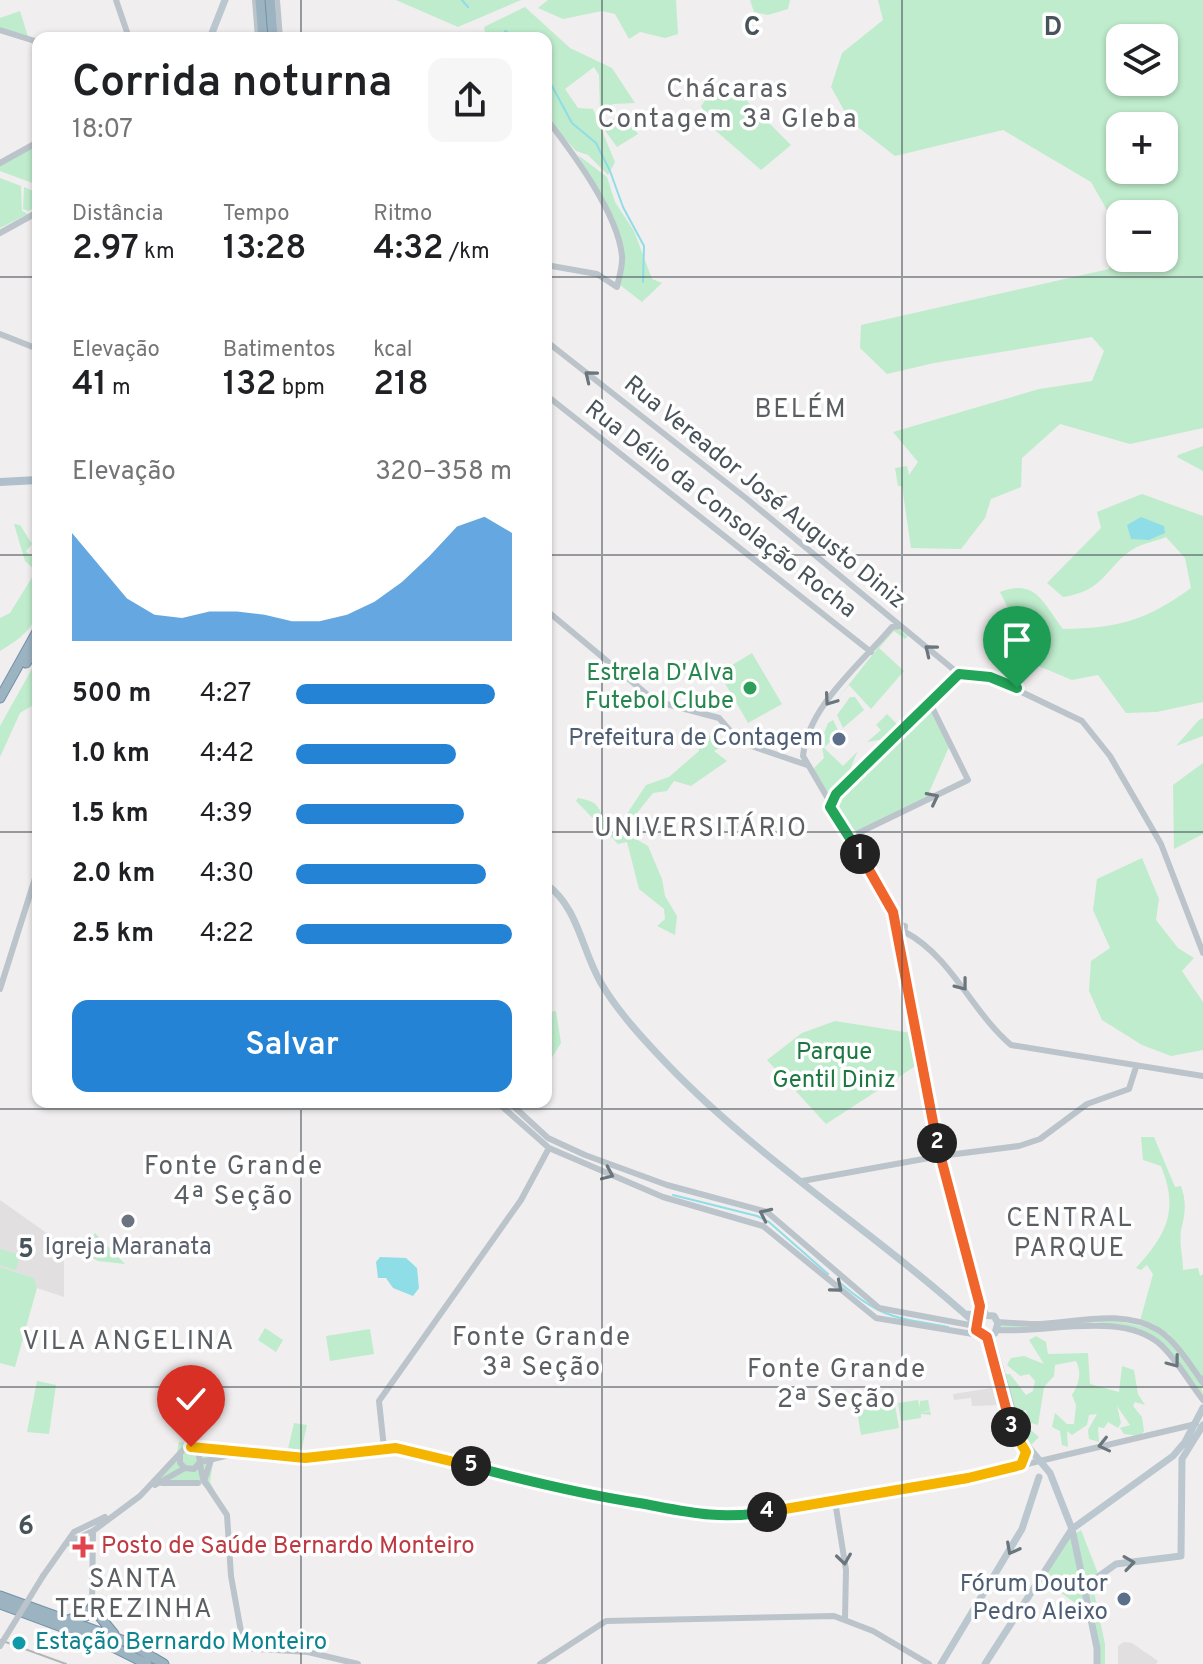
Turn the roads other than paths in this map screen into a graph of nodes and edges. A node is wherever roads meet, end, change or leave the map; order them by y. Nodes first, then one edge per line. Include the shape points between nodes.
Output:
1 (116, 0) edge
2 (225, 0) edge
3 (258, 2) edge
4 (275, 2) edge
5 (0, 30) edge
6 (127, 32) edge
7 (212, 32) edge
8 (260, 32) edge
9 (273, 32) edge
10 (279, 32) edge
11 (32, 40) edge
12 (552, 126) edge
13 (32, 145) edge
14 (0, 163) edge
15 (32, 215) edge
16 (0, 233) edge
17 (552, 266) edge
18 (0, 334) edge
19 (552, 346) edge
20 (32, 347) edge
21 (552, 400) edge
22 (32, 480) edge
23 (0, 482) edge
24 (552, 615) edge
25 (900, 626) junction
26 (32, 641) edge
27 (871, 652) junction
28 (32, 654) edge
29 (959, 674) junction
30 (0, 698) edge
31 (930, 703) junction
32 (0, 707) edge
33 (803, 756) junction
34 (789, 758) junction
35 (807, 765) junction
36 (823, 793) junction
37 (836, 794) junction
38 (830, 807) junction
39 (850, 837) junction
40 (32, 888) edge
41 (552, 889) edge
42 (901, 929) junction
43 (1203, 953) edge
44 (0, 989) edge
45 (1136, 1067) junction
46 (1203, 1076) edge
47 (504, 1108) edge
48 (515, 1108) edge
49 (549, 1148) junction
50 (940, 1156) junction
51 (802, 1181) junction
52 (979, 1317) junction
53 (1126, 1321) junction
54 (1137, 1323) junction
55 (1125, 1330) junction
56 (990, 1332) junction
57 (1135, 1333) junction
58 (1202, 1380) edge
59 (1203, 1400) edge
60 (1203, 1408) edge
61 (1200, 1424) edge
62 (1176, 1429) junction
63 (193, 1448) junction
64 (384, 1448) junction
65 (1183, 1449) junction
66 (245, 1452) junction
67 (1026, 1452) junction
68 (180, 1454) junction
69 (211, 1460) junction
70 (1168, 1460) junction
71 (1034, 1461) junction
72 (200, 1463) junction
73 (1182, 1464) junction
74 (1021, 1465) junction
75 (186, 1469) junction
76 (1050, 1473) junction
77 (1039, 1477) junction
78 (201, 1482) junction
79 (155, 1485) junction
80 (835, 1501) junction
81 (1072, 1529) junction
82 (93, 1531) junction
83 (66, 1544) junction
84 (1081, 1586) junction
85 (1, 1598) edge
86 (92, 1607) junction
87 (63, 1618) junction
88 (845, 1618) junction
89 (96, 1635) junction
90 (127, 1642) junction
91 (0, 1646) edge
92 (917, 1655) junction
93 (544, 1663) edge
94 (147, 1664) edge
95 (164, 1664) edge
96 (358, 1664) edge
97 (929, 1664) edge
98 (941, 1664) edge
99 (985, 1664) edge
100 (1097, 1664) edge

1 - 6 street
2 - 7 main road
3 - 8 highway
4 - 9 highway
4 - 10 street
5 - 11 street
12 - 17 street via 611,221 622,251 617,287 597,274
13 - 14 street
15 - 16 street
18 - 20 street
25 -> 19 street, Rua Vereador José Augusto Diniz
21 - 27 street, Rua Délio da Consolação Rocha
22 - 23 main road
24 - 34 street via 655,701 719,718 740,742
25 - 27 street via 892,627
29 -> 25 street, Rua Vereador José Augusto Diniz
26 - 30 highway
27 -> 33 street via 807,734
28 - 32 highway
29 - 31 street
29 - 43 street via 990,677 1082,721 1110,756 1161,844
31 - 37 street
39 -> 31 street via 968,780
33 - 34 street
33 - 35 street
34 - 35 street
35 - 36 street
36 - 37 street
36 - 38 street
37 - 38 street
38 - 39 street
39 - 42 street
40 - 44 street
41 - 51 main road via 565,899 602,985 633,1024 714,1110
42 -> 45 street via 954,975 1004,1039 1021,1049
42 - 50 main road
45 - 46 street
45 - 50 street via 1129,1089 1087,1104 1040,1139
47 - 49 street
52 -> 48 street via 879,1308 767,1212 667,1185 585,1155 541,1134
49 -> 56 street via 641,1189 763,1226 876,1318
49 - 64 street via 521,1200 379,1401
50 - 51 street
50 - 52 main road
51 - 52 main road via 965,1314
52 - 56 main road
52 - 56 main road
53 - 54 street
53 - 55 street
53 - 56 street via 1093,1317
54 - 57 street
54 - 58 street via 1169,1340
55 - 56 street via 1094,1324
55 - 57 street
56 - 67 main road via 1010,1423
56 - 71 main road via 1017,1427
57 -> 59 street via 1162,1346
60 - 61 main road
61 - 62 street
61 - 65 main road
62 - 65 street
62 -> 71 street
63 - 66 street
63 - 68 street
63 - 72 street via 200,1453
64 - 66 street via 320,1458
64 - 80 street via 421,1452 576,1493 720,1518
65 - 70 main road
65 - 73 main road
66 - 69 street
67 - 71 main road
67 - 74 main road
68 - 75 street
68 - 79 street
69 - 72 street
69 - 78 street
70 - 73 main road
70 - 81 main road
71 - 74 street
71 - 76 main road
71 - 77 main road
72 - 75 street
72 - 78 street
84 -> 73 main road via 1116,1564 1181,1556
74 - 80 street
75 - 78 street
75 - 79 street
76 - 77 main road
76 - 81 main road
77 -> 98 main road via 1022,1529
78 - 79 street
78 - 96 street via 227,1515 244,1648 308,1652
79 - 82 street
79 - 83 street via 74,1532
80 -> 88 street via 846,1570
81 - 84 main road
81 - 99 main road
82 - 83 street
82 - 86 street
83 - 91 street, bridge
84 - 100 main road
85 - 87 highway
85 - 89 highway
86 - 87 highway via 86,1616
86 - 90 highway via 105,1627
87 - 89 highway
88 - 92 street
88 - 93 street via 606,1621
89 - 90 highway
89 - 94 highway
90 - 95 highway
92 - 97 street
92 - 98 street

